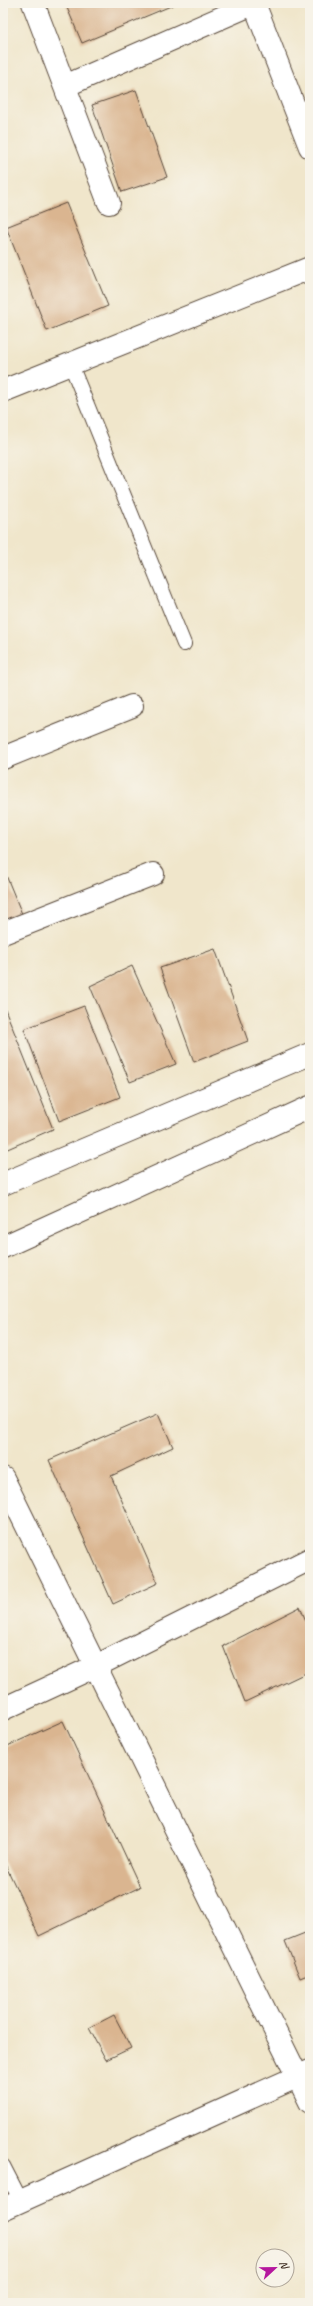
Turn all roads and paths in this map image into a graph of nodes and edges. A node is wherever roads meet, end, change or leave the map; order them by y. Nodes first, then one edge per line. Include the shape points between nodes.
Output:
1 (33, 3) edge
2 (254, 3) edge
3 (65, 86) junction
4 (310, 147) edge
5 (109, 204) dead end
6 (310, 268) edge
7 (71, 365) junction
8 (3, 391) edge
9 (184, 644) dead end
10 (132, 706) dead end
11 (3, 758) edge
12 (153, 874) dead end
13 (3, 933) edge
14 (310, 1054) edge
15 (310, 1108) edge
16 (3, 1184) edge
17 (3, 1247) edge
18 (3, 1478) edge
19 (310, 1559) edge
20 (96, 1666) junction
21 (3, 1709) edge
22 (304, 2074) edge
23 (310, 2102) edge
24 (3, 2166) edge
25 (12, 2205) edge

1 - 3 street
2 - 3 street
2 - 4 street
3 - 5 street
6 - 7 street
7 - 8 street
7 - 9 lane
10 - 11 street
12 - 13 street
14 - 16 street
15 - 17 street
18 - 20 street
19 - 20 street
20 - 21 street
20 - 22 street
22 - 23 street
22 - 25 street
24 - 25 lane

